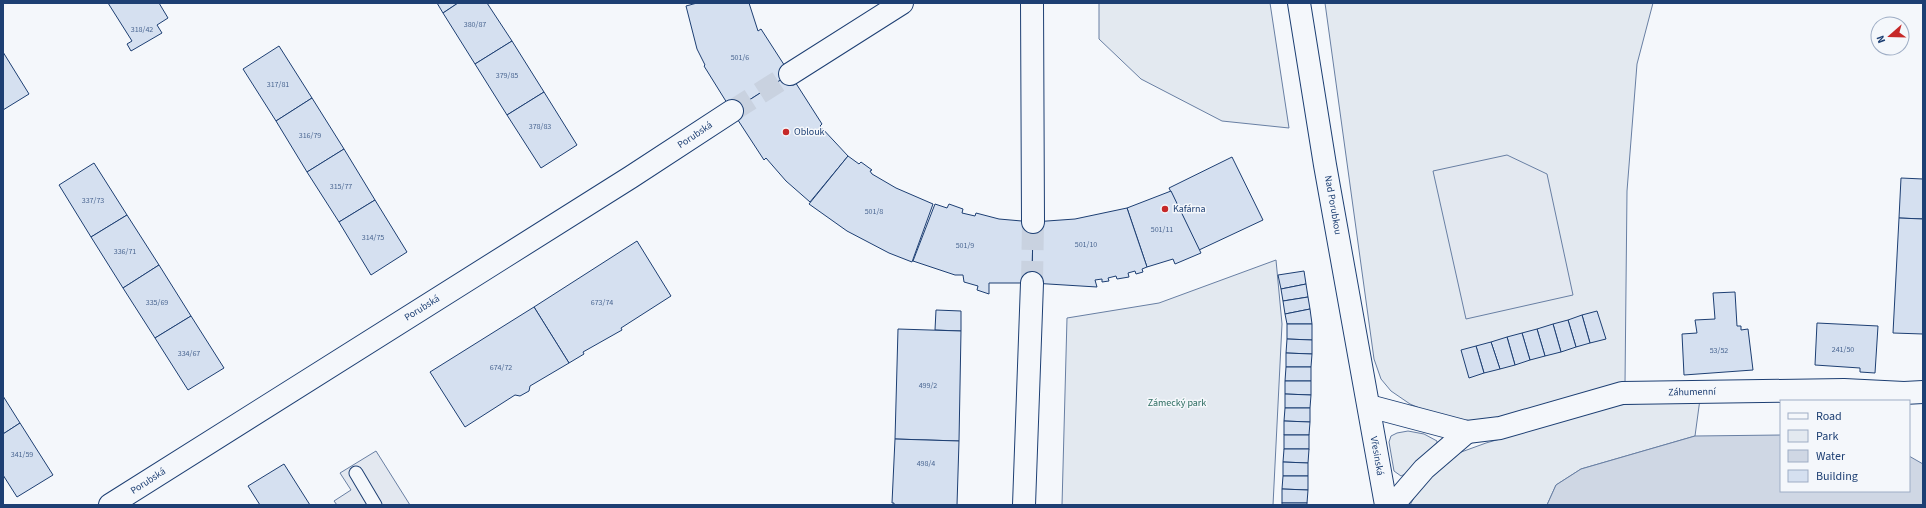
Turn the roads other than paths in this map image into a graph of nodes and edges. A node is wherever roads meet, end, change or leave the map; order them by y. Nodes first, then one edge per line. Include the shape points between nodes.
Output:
1 (902, 3) edge
2 (1032, 3) edge
3 (1299, 3) edge
4 (790, 74) tunnel mouth
5 (732, 110) tunnel mouth
6 (1033, 222) tunnel mouth
7 (1032, 283) tunnel mouth
8 (1923, 392) edge
9 (1369, 406) junction
10 (1467, 432) junction
11 (356, 474) dead end
12 (110, 505) edge
13 (375, 505) edge
14 (1024, 505) edge
15 (1386, 505) edge
16 (1393, 505) edge

1 - 4 street
2 - 6 street
3 - 9 street, Nad Porubkou
5 - 12 street, Porubská via 631,177
7 - 14 street
8 - 10 street, Záhumenní via 1844,390 1622,393 1500,428
9 - 10 street, Záhumenní
9 - 15 street, Vřesinská
10 - 16 street via 1424,469
11 - 13 lane

